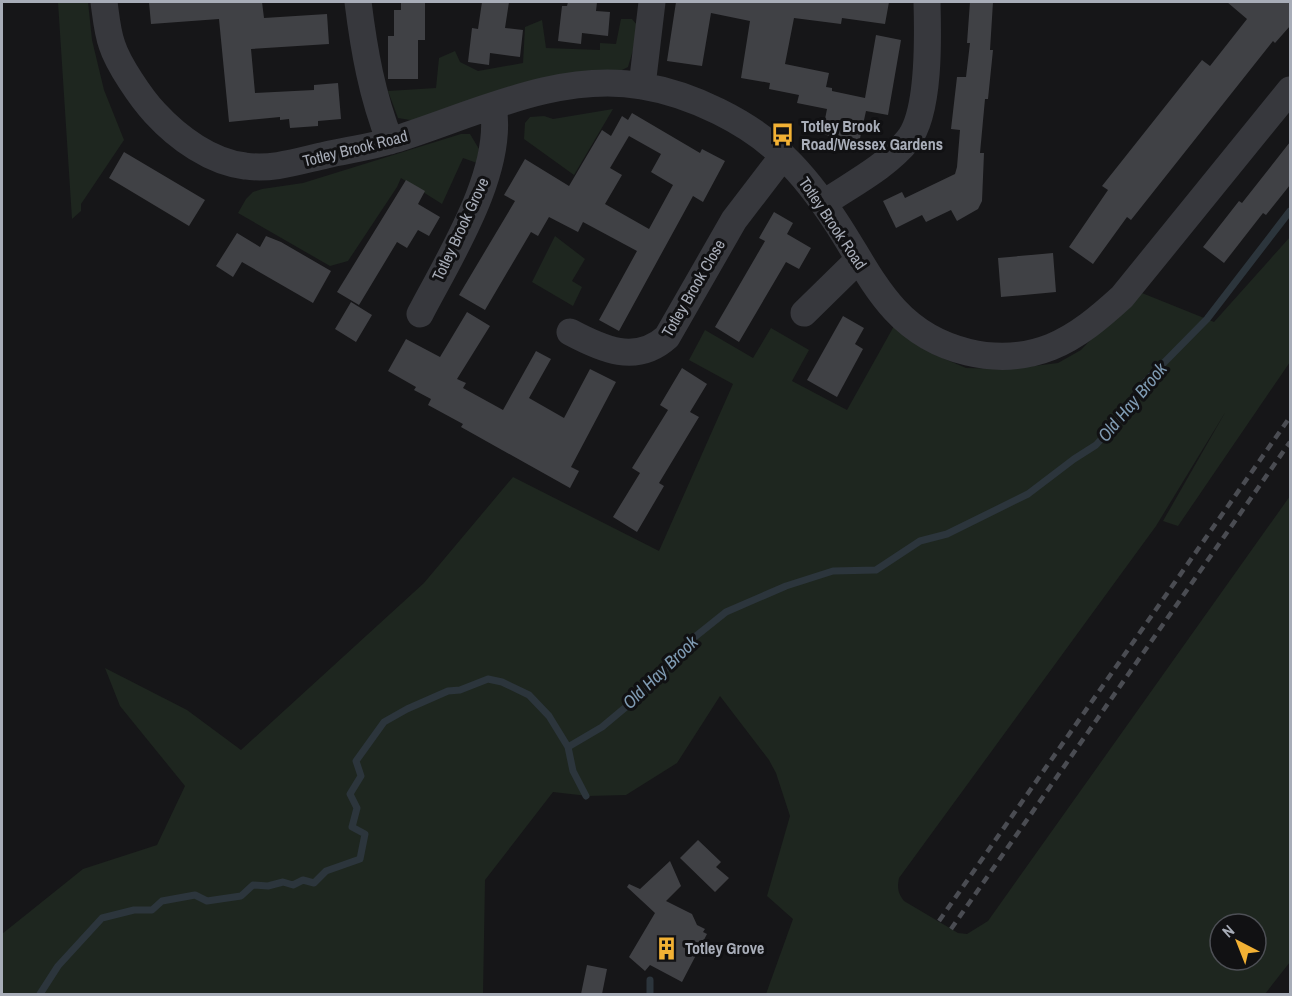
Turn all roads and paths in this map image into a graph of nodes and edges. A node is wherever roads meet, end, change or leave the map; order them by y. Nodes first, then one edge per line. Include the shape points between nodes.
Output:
1 (104, 2) edge
2 (358, 2) edge
3 (652, 2) edge
4 (927, 2) edge
5 (642, 86) junction
6 (1290, 90) edge
7 (493, 106) junction
8 (390, 141) junction
9 (783, 156) junction
10 (824, 203) junction
11 (858, 260) junction
12 (420, 314) dead end
13 (804, 314) dead end
14 (570, 332) dead end

1 - 8 street, Totley Brook Road via 112,47 147,104 169,128 216,158 244,166 274,167
2 - 8 street via 373,88
3 - 5 street
4 - 10 street via 929,40 916,127 895,153
5 - 7 street, Totley Brook Road via 584,84
5 - 9 street, Totley Brook Road via 708,106
6 - 11 street, Totley Brook Road via 1122,297 1092,325 1051,347 999,358 969,354 946,345 896,312
7 - 8 street, Totley Brook Road
7 - 12 street, Totley Brook Grove via 494,141 485,180
9 - 10 street, Totley Brook Road
9 - 14 street, Totley Brook Close via 734,220 673,328 657,346 646,351 610,351
10 - 11 street, Totley Brook Road
11 - 13 street

